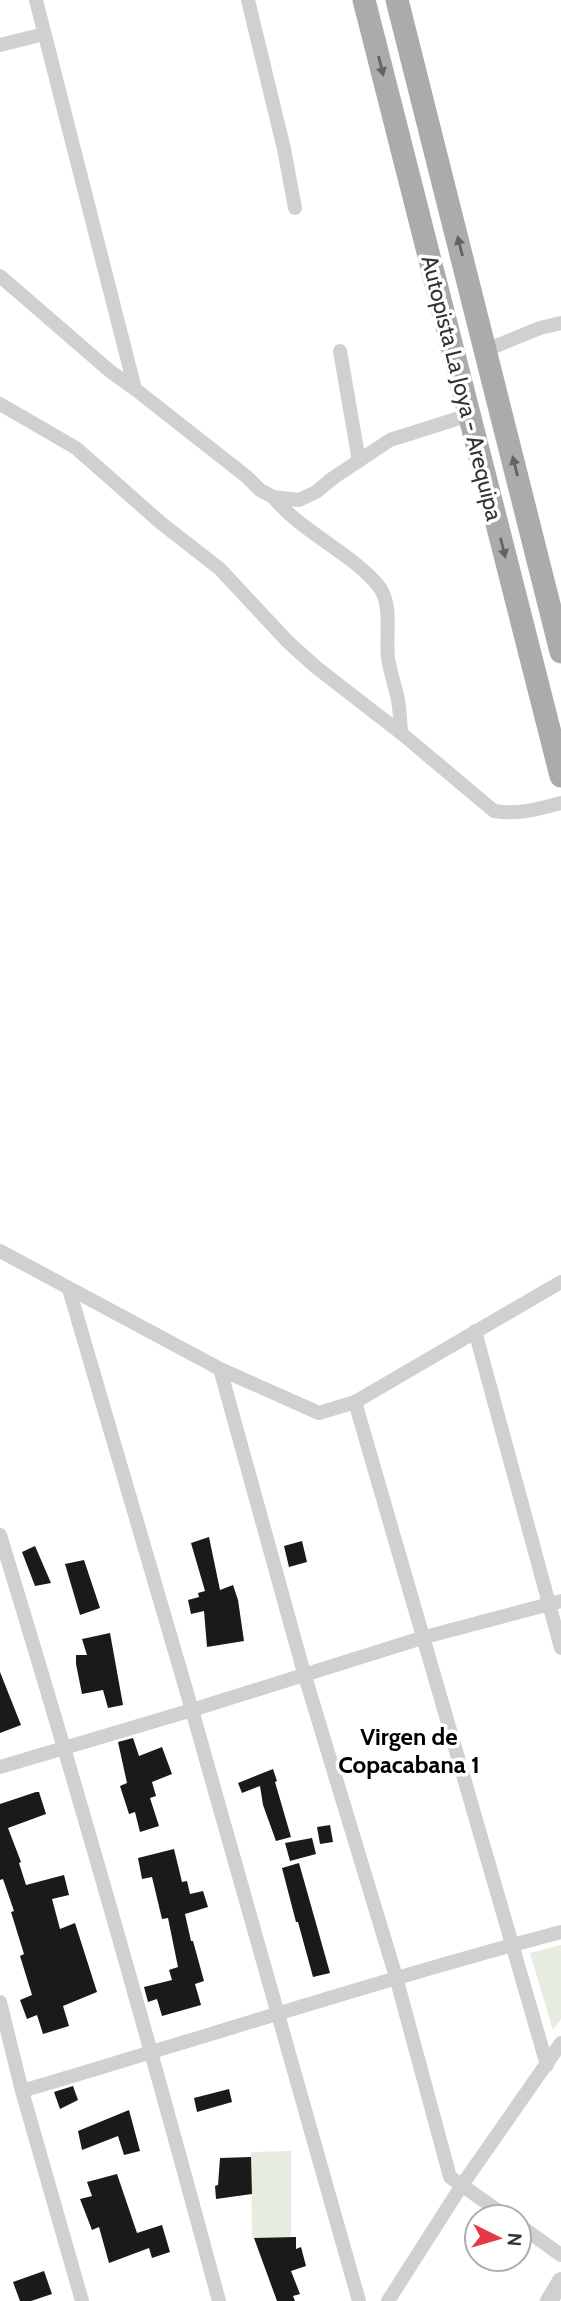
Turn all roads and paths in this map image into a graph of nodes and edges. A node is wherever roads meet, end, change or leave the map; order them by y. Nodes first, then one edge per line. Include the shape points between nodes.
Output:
1 (36, 0) edge
2 (248, 0) edge
3 (364, 0) edge
4 (397, 0) edge
5 (44, 34) junction
6 (0, 45) edge
7 (295, 208) dead end
8 (0, 276) edge
9 (561, 323) edge
10 (486, 350) junction
11 (340, 351) dead end
12 (135, 389) junction
13 (0, 404) edge
14 (469, 415) junction
15 (359, 461) junction
16 (273, 498) junction
17 (561, 652) edge
18 (401, 733) junction
19 (561, 776) edge
20 (561, 803) edge
21 (0, 1251) edge
22 (561, 1282) edge
23 (69, 1289) junction
24 (475, 1331) junction
25 (219, 1369) junction
26 (355, 1402) junction
27 (0, 1535) edge
28 (555, 1602) edge
29 (425, 1637) junction
30 (561, 1647) edge
31 (304, 1673) junction
32 (192, 1710) junction
33 (65, 1748) junction
34 (0, 1767) edge
35 (561, 1932) edge
36 (511, 1945) junction
37 (396, 1977) junction
38 (0, 2002) edge
39 (277, 2013) junction
40 (561, 2043) edge
41 (152, 2053) junction
42 (547, 2065) junction
43 (22, 2091) junction
44 (462, 2185) junction
45 (487, 2203) edge
46 (533, 2235) edge
47 (561, 2255) edge
48 (561, 2281) edge
49 (82, 2301) edge
50 (219, 2301) edge
51 (359, 2301) edge
52 (388, 2301) edge
53 (549, 2301) edge

1 - 5 street
2 - 7 street
3 -> 14 main road, Autopista La Joya - Arequipa
10 -> 4 main road, Autopista La Joya - Arequipa
5 - 6 street
5 - 12 street
8 - 12 street
9 - 10 street
17 -> 10 main road, Autopista La Joya - Arequipa
11 - 15 street
12 - 16 street
13 - 18 street via 76,448 220,569 317,668
14 - 15 street via 390,440
14 -> 19 main road, Autopista La Joya - Arequipa
15 - 16 street via 307,497
16 - 18 street via 379,586 388,616 388,657
18 - 20 street via 494,811 531,812
21 - 23 street
22 - 24 street
23 - 25 street
23 - 32 street
24 - 26 street
24 - 28 street
25 - 26 street via 319,1413
25 - 31 street
26 - 29 street
27 - 33 street
28 - 29 street
28 - 30 street
29 - 31 street
29 - 36 street
31 - 32 street
31 - 37 street
32 - 33 street
32 - 39 street
33 - 34 street
33 - 41 street
35 - 36 street
36 - 37 street
36 - 42 street
37 - 39 street
37 - 44 street via 450,2178
38 - 43 street
39 - 41 street
39 - 51 street
40 - 42 street
41 - 43 street
41 - 50 street
42 - 44 street
43 - 49 street
44 - 45 street
44 - 52 street
46 - 47 street
48 - 53 street

